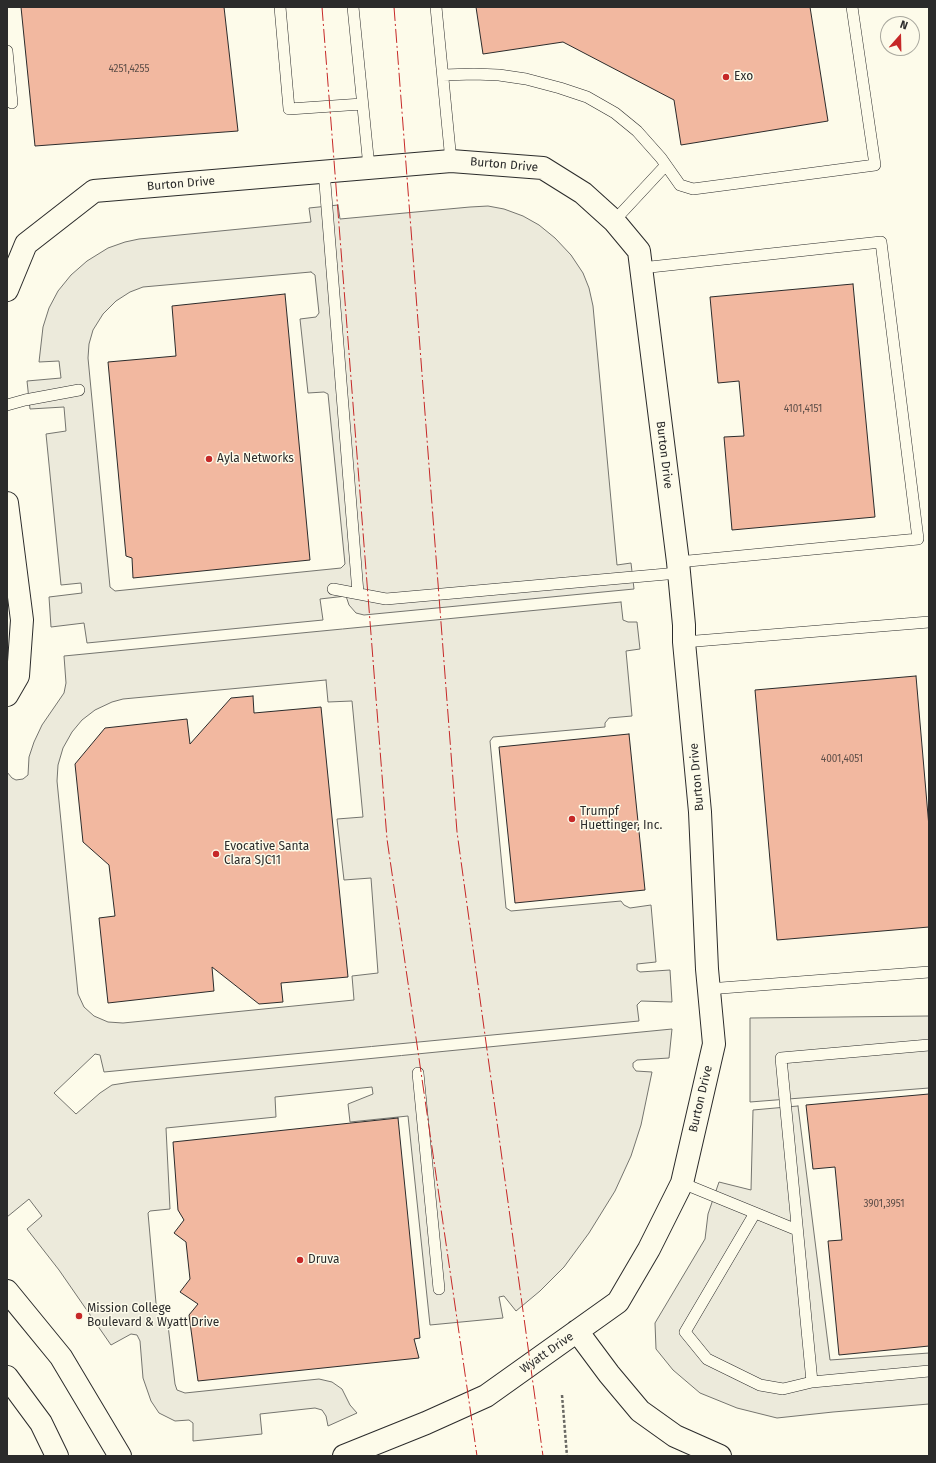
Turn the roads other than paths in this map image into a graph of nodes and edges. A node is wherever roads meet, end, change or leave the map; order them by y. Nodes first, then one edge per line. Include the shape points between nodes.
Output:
1 (280, 7) edge
2 (353, 7) edge
3 (436, 7) edge
4 (852, 7) edge
5 (7, 51) edge
6 (443, 75) junction
7 (12, 103) dead end
8 (362, 104) junction
9 (451, 161) junction
10 (666, 165) junction
11 (369, 167) junction
12 (324, 171) junction
13 (614, 221) junction
14 (641, 268) junction
15 (7, 290) edge
16 (79, 390) dead end
17 (7, 404) edge
18 (7, 503) edge
19 (678, 568) junction
20 (333, 589) dead end
21 (358, 593) junction
22 (929, 622) edge
23 (684, 642) junction
24 (7, 696) edge
25 (929, 972) edge
26 (708, 989) junction
27 (929, 1045) edge
28 (418, 1073) dead end
29 (682, 1183) junction
30 (755, 1213) junction
31 (797, 1230) junction
32 (440, 1289) dead end
33 (7, 1291) edge
34 (577, 1331) junction
35 (929, 1371) edge
36 (7, 1377) edge
37 (812, 1382) junction
38 (356, 1454) edge
39 (57, 1456) edge
40 (120, 1456) edge
41 (720, 1456) edge

1 - 8 lane via 289,109
2 - 8 lane
3 - 6 lane
4 - 10 lane via 875,165 693,189 680,185
5 - 7 lane
6 - 9 lane
6 - 10 lane via 512,77 587,97 615,113 637,131
8 - 11 lane
9 - 11 street, Burton Drive
9 - 13 street, Burton Drive via 542,168 583,193
10 - 13 lane
11 - 12 street, Burton Drive
12 - 15 street, Burton Drive via 94,192 26,244
12 - 21 lane
13 - 14 street, Burton Drive via 639,251
14 - 19 street, Burton Drive
14 - 19 lane via 881,242 918,540
16 - 17 lane
18 - 24 street via 22,620 18,676
19 - 21 lane via 386,599
19 - 23 street, Burton Drive
20 - 21 lane
22 - 23 lane
23 - 26 street, Burton Drive via 700,812
25 - 26 lane
26 - 29 street, Burton Drive via 714,1044
27 - 31 lane via 781,1058
28 - 32 lane
29 - 30 lane
29 - 34 street, Burton Drive via 649,1249 618,1302
30 - 31 lane
30 - 37 lane via 685,1332 707,1359 760,1385 783,1389
31 - 37 lane
33 - 40 street via 61,1357
34 - 38 street, Wyatt Drive via 486,1396
34 - 41 street, Wyatt Drive via 640,1411 675,1436
35 - 37 lane
36 - 39 street via 41,1423

